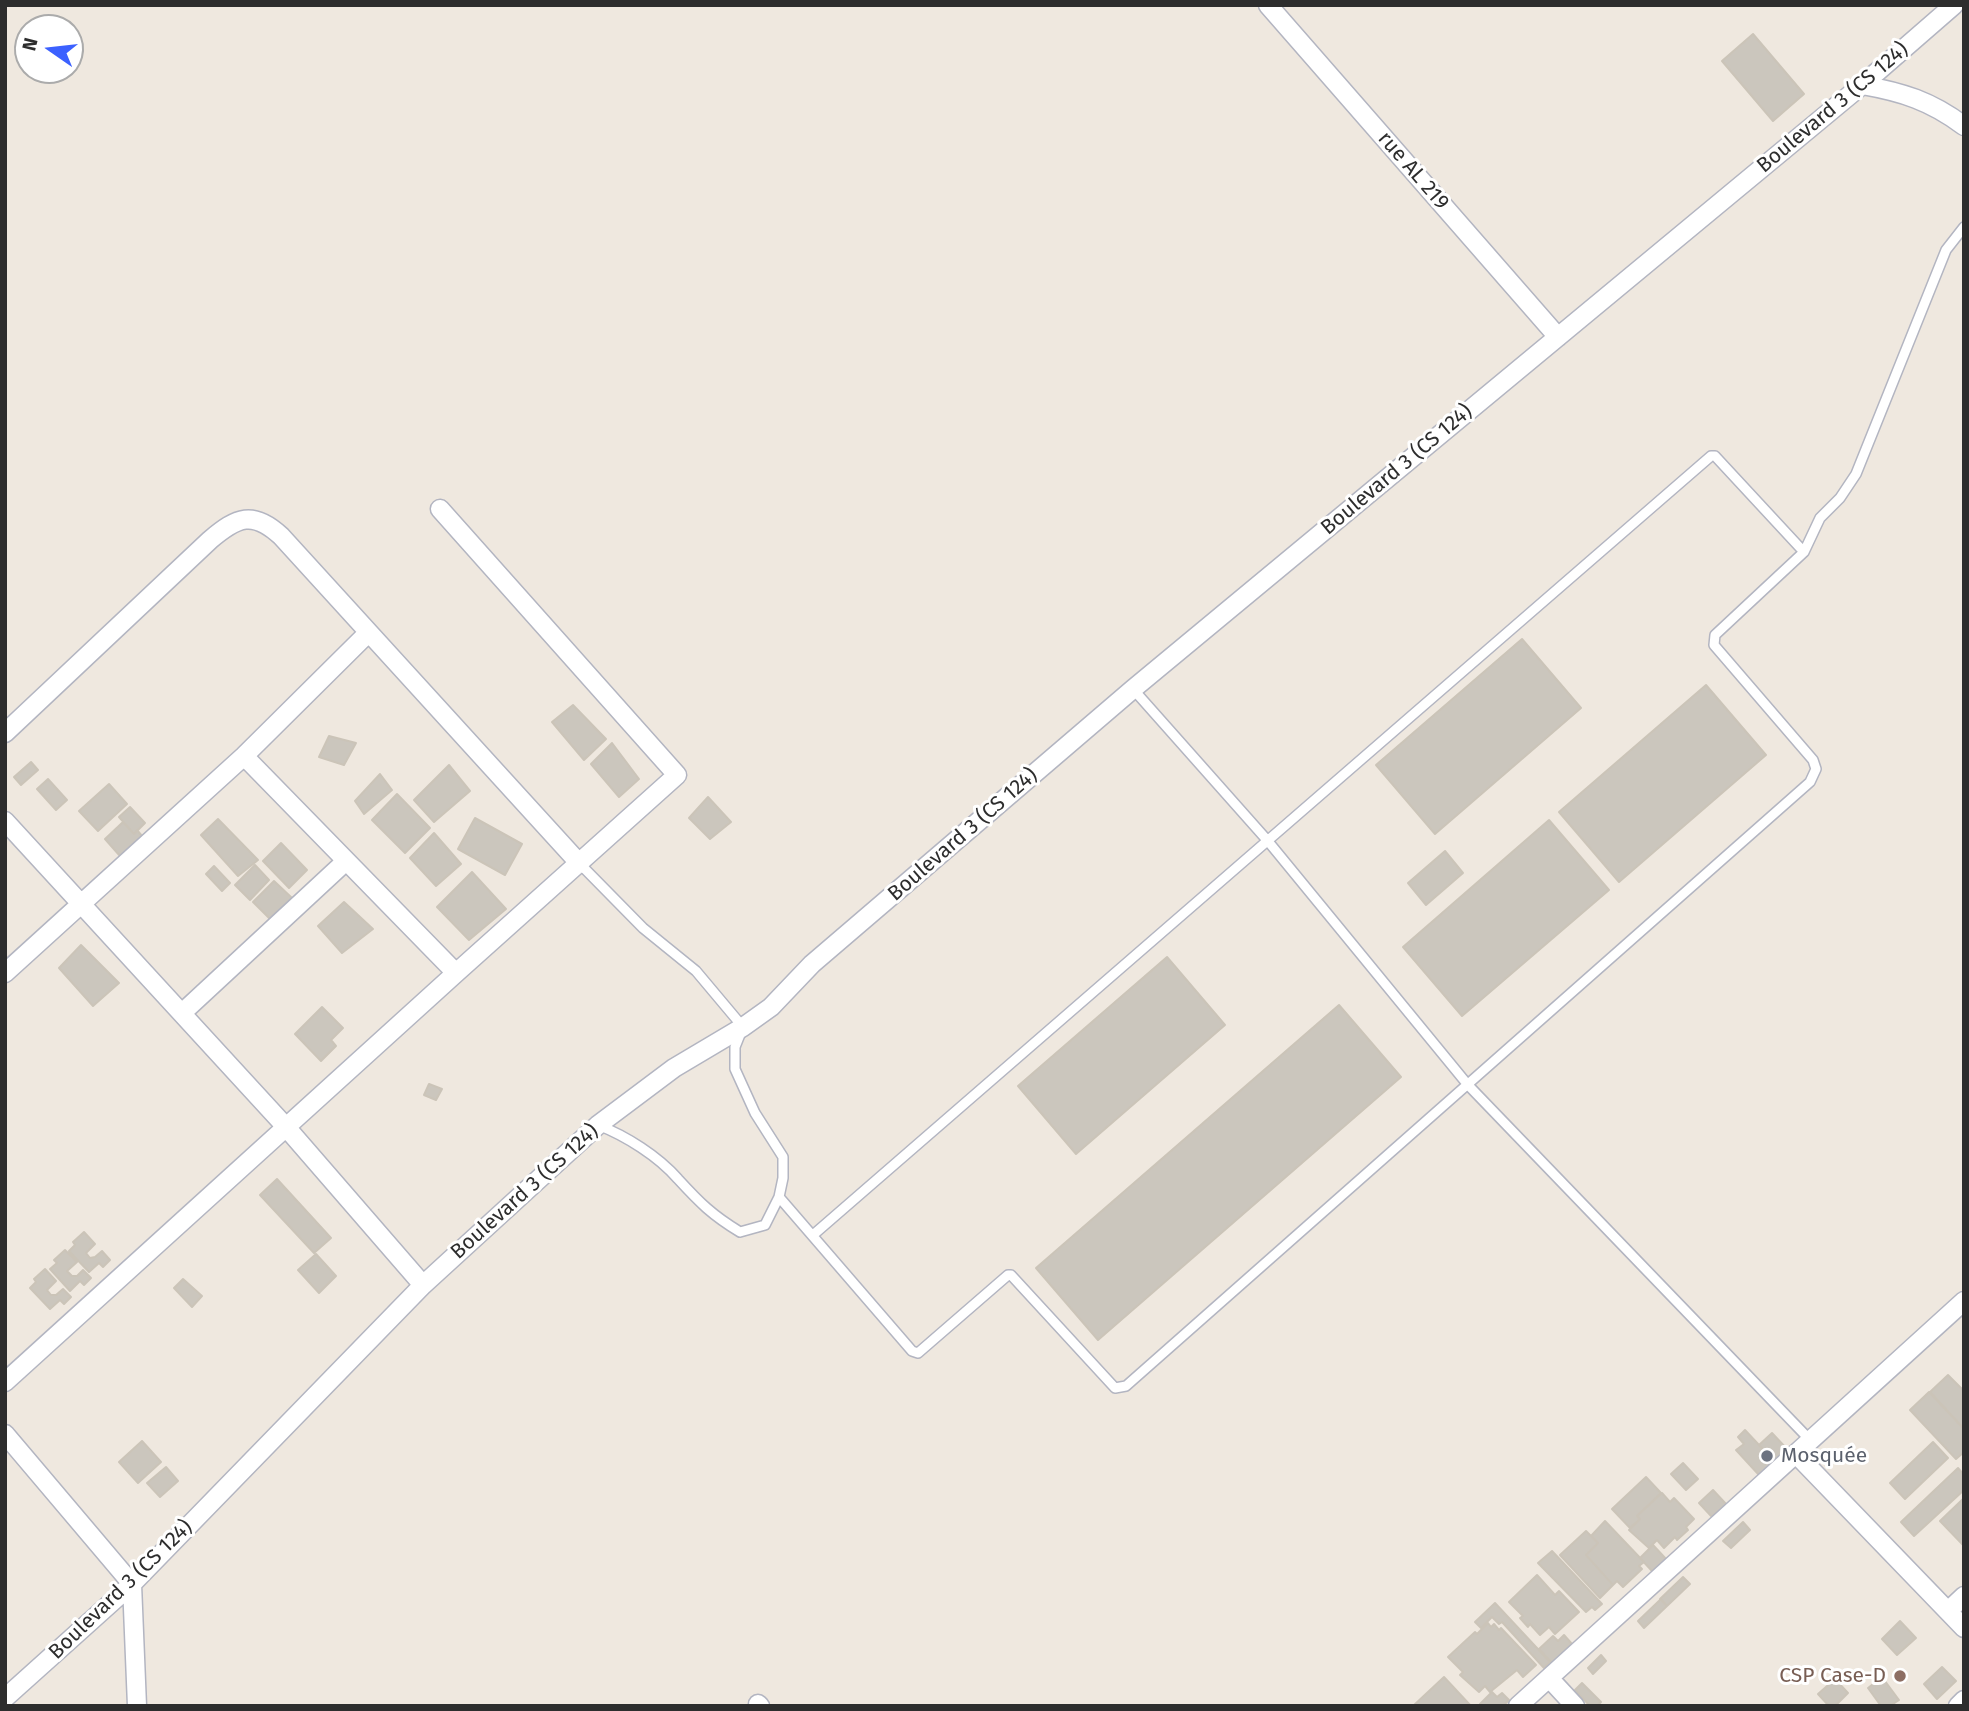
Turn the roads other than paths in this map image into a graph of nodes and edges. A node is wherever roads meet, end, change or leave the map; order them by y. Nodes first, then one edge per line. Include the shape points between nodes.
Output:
1 (1268, 5) edge
2 (1954, 5) edge
3 (1964, 12) edge
4 (1888, 63) junction
5 (1862, 85) junction
6 (1964, 127) edge
7 (1964, 227) edge
8 (1558, 337) junction
9 (440, 509) dead end
10 (1804, 552) junction
11 (368, 633) junction
12 (1133, 689) junction
13 (5, 733) edge
14 (244, 756) junction
15 (5, 821) edge
16 (1266, 840) junction
17 (346, 861) junction
18 (580, 864) junction
19 (83, 904) junction
20 (5, 973) edge
21 (456, 973) junction
22 (182, 1013) junction
23 (743, 1027) junction
24 (1468, 1085) junction
25 (598, 1125) junction
26 (286, 1127) junction
27 (779, 1197) junction
28 (813, 1235) junction
29 (423, 1285) junction
30 (1964, 1301) edge
31 (5, 1382) edge
32 (5, 1434) edge
33 (1811, 1441) junction
34 (1797, 1455) junction
35 (132, 1584) junction
36 (1964, 1596) edge
37 (1948, 1611) junction
38 (1964, 1628) edge
39 (1549, 1678) junction
40 (5, 1698) edge
41 (1964, 1700) edge
42 (136, 1706) edge
43 (1518, 1706) edge
44 (1575, 1706) edge
45 (1958, 1706) edge

1 - 8 street, rue AL 219
2 - 4 street, Boulevard 3 (CS 124)
3 - 4 street
4 - 5 street, Boulevard 3 (CS 124)
5 - 6 street via 1898,91 1932,104
5 - 8 street, Boulevard 3 (CS 124)
7 - 10 lane via 1945,250 1856,474 1820,518
8 - 12 street, Boulevard 3 (CS 124)
9 - 18 street via 677,775
10 - 16 lane via 1711,456
10 - 24 lane via 1713,639 1813,760 1815,775
11 - 13 street via 268,525 251,518 228,524
11 - 14 street
11 - 18 street
12 - 16 lane
12 - 23 street, Boulevard 3 (CS 124)
14 - 17 street
14 - 19 street
15 - 19 street
16 - 24 lane
16 - 28 lane
17 - 21 street
17 - 22 street
18 - 21 street
18 - 23 lane via 643,928 696,971
19 - 20 street
19 - 22 street
21 - 26 street
22 - 26 street
23 - 25 street, Boulevard 3 (CS 124) via 674,1068
23 - 27 lane via 735,1047 735,1069 755,1113 783,1157
24 - 28 lane via 1121,1388 1115,1388 1011,1275 918,1353 912,1351
24 - 33 lane
25 - 27 lane via 647,1153 678,1178 690,1195 740,1232 765,1225
25 - 29 street, Boulevard 3 (CS 124)
26 - 29 street
26 - 31 street
27 - 28 lane
29 - 35 street, Boulevard 3 (CS 124)
30 - 33 street
32 - 35 street
33 - 34 street
34 - 37 street
34 - 39 street
35 - 40 street, Boulevard 3 (CS 124)
35 - 42 street
36 - 37 street
37 - 38 street
39 - 43 street
39 - 44 street
41 - 45 street

